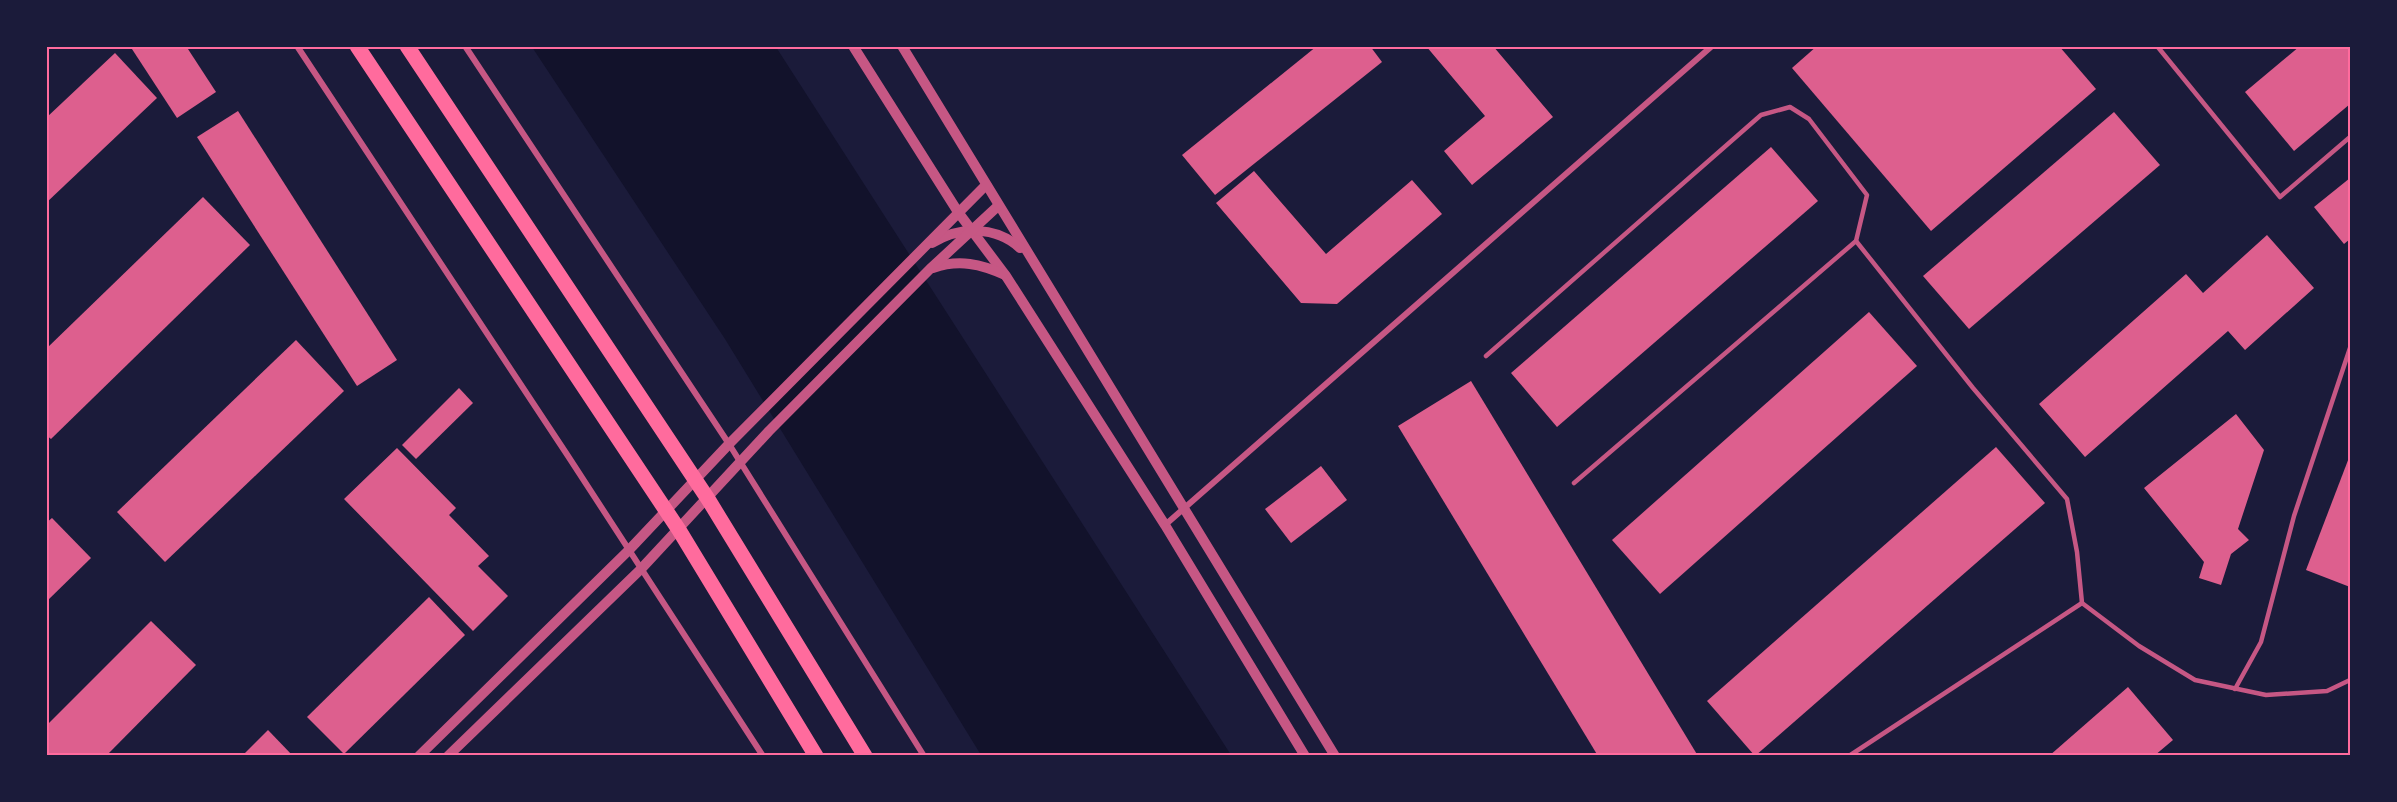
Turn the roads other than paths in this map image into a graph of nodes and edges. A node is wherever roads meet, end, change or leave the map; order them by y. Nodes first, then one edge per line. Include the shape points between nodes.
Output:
1 (297, 46) edge
2 (357, 46) edge
3 (407, 46) edge
4 (465, 46) edge
5 (854, 46) edge
6 (902, 46) edge
7 (1712, 46) edge
8 (2157, 46) edge
9 (2350, 137) edge
10 (986, 185) junction
11 (998, 206) junction
12 (958, 212) junction
13 (971, 230) junction
14 (1856, 241) junction
15 (919, 251) junction
16 (1029, 257) junction
17 (930, 268) junction
18 (1006, 276) junction
19 (2350, 348) edge
20 (1486, 356) dead end
21 (729, 444) junction
22 (740, 463) junction
23 (696, 480) junction
24 (1574, 483) dead end
25 (708, 499) junction
26 (1185, 507) junction
27 (666, 510) junction
28 (1165, 525) junction
29 (679, 530) junction
30 (629, 550) junction
31 (641, 569) junction
32 (2082, 603) junction
33 (2350, 681) edge
34 (2235, 689) junction
35 (419, 756) edge
36 (448, 756) edge
37 (763, 756) edge
38 (816, 756) edge
39 (866, 756) edge
40 (924, 756) edge
41 (1305, 756) edge
42 (1335, 756) edge
43 (1849, 756) edge

1 - 30 street
2 - 27 main road
3 - 23 main road
4 - 21 street
5 - 12 street
6 - 10 street
7 - 26 street
8 - 9 lane via 2280,197
10 - 11 street
10 - 12 street
11 - 13 street
11 - 16 street
12 - 13 street
12 - 15 street
13 - 15 street via 940,238
13 - 16 street via 1002,236
13 - 17 street
13 - 18 street
14 - 20 lane via 1867,195 1809,119 1790,107 1761,115
14 - 24 lane
14 - 32 lane via 2067,499 2078,552
15 - 21 street
16 - 26 street
17 - 18 street via 946,263 974,264
17 - 22 street
18 - 28 street
19 - 34 lane via 2294,516 2261,642
21 - 22 street
21 - 23 street
22 - 25 street
22 - 40 street
23 - 25 main road
23 - 27 street
25 - 29 street
25 - 39 main road
26 - 28 street
26 - 42 street
27 - 29 main road
27 - 30 street
28 - 41 street
29 - 31 street
29 - 38 main road
30 - 31 street
30 - 35 street
31 - 36 street
31 - 37 street
32 - 34 lane via 2139,646 2195,680
32 - 43 lane
33 - 34 lane via 2327,691 2266,695

